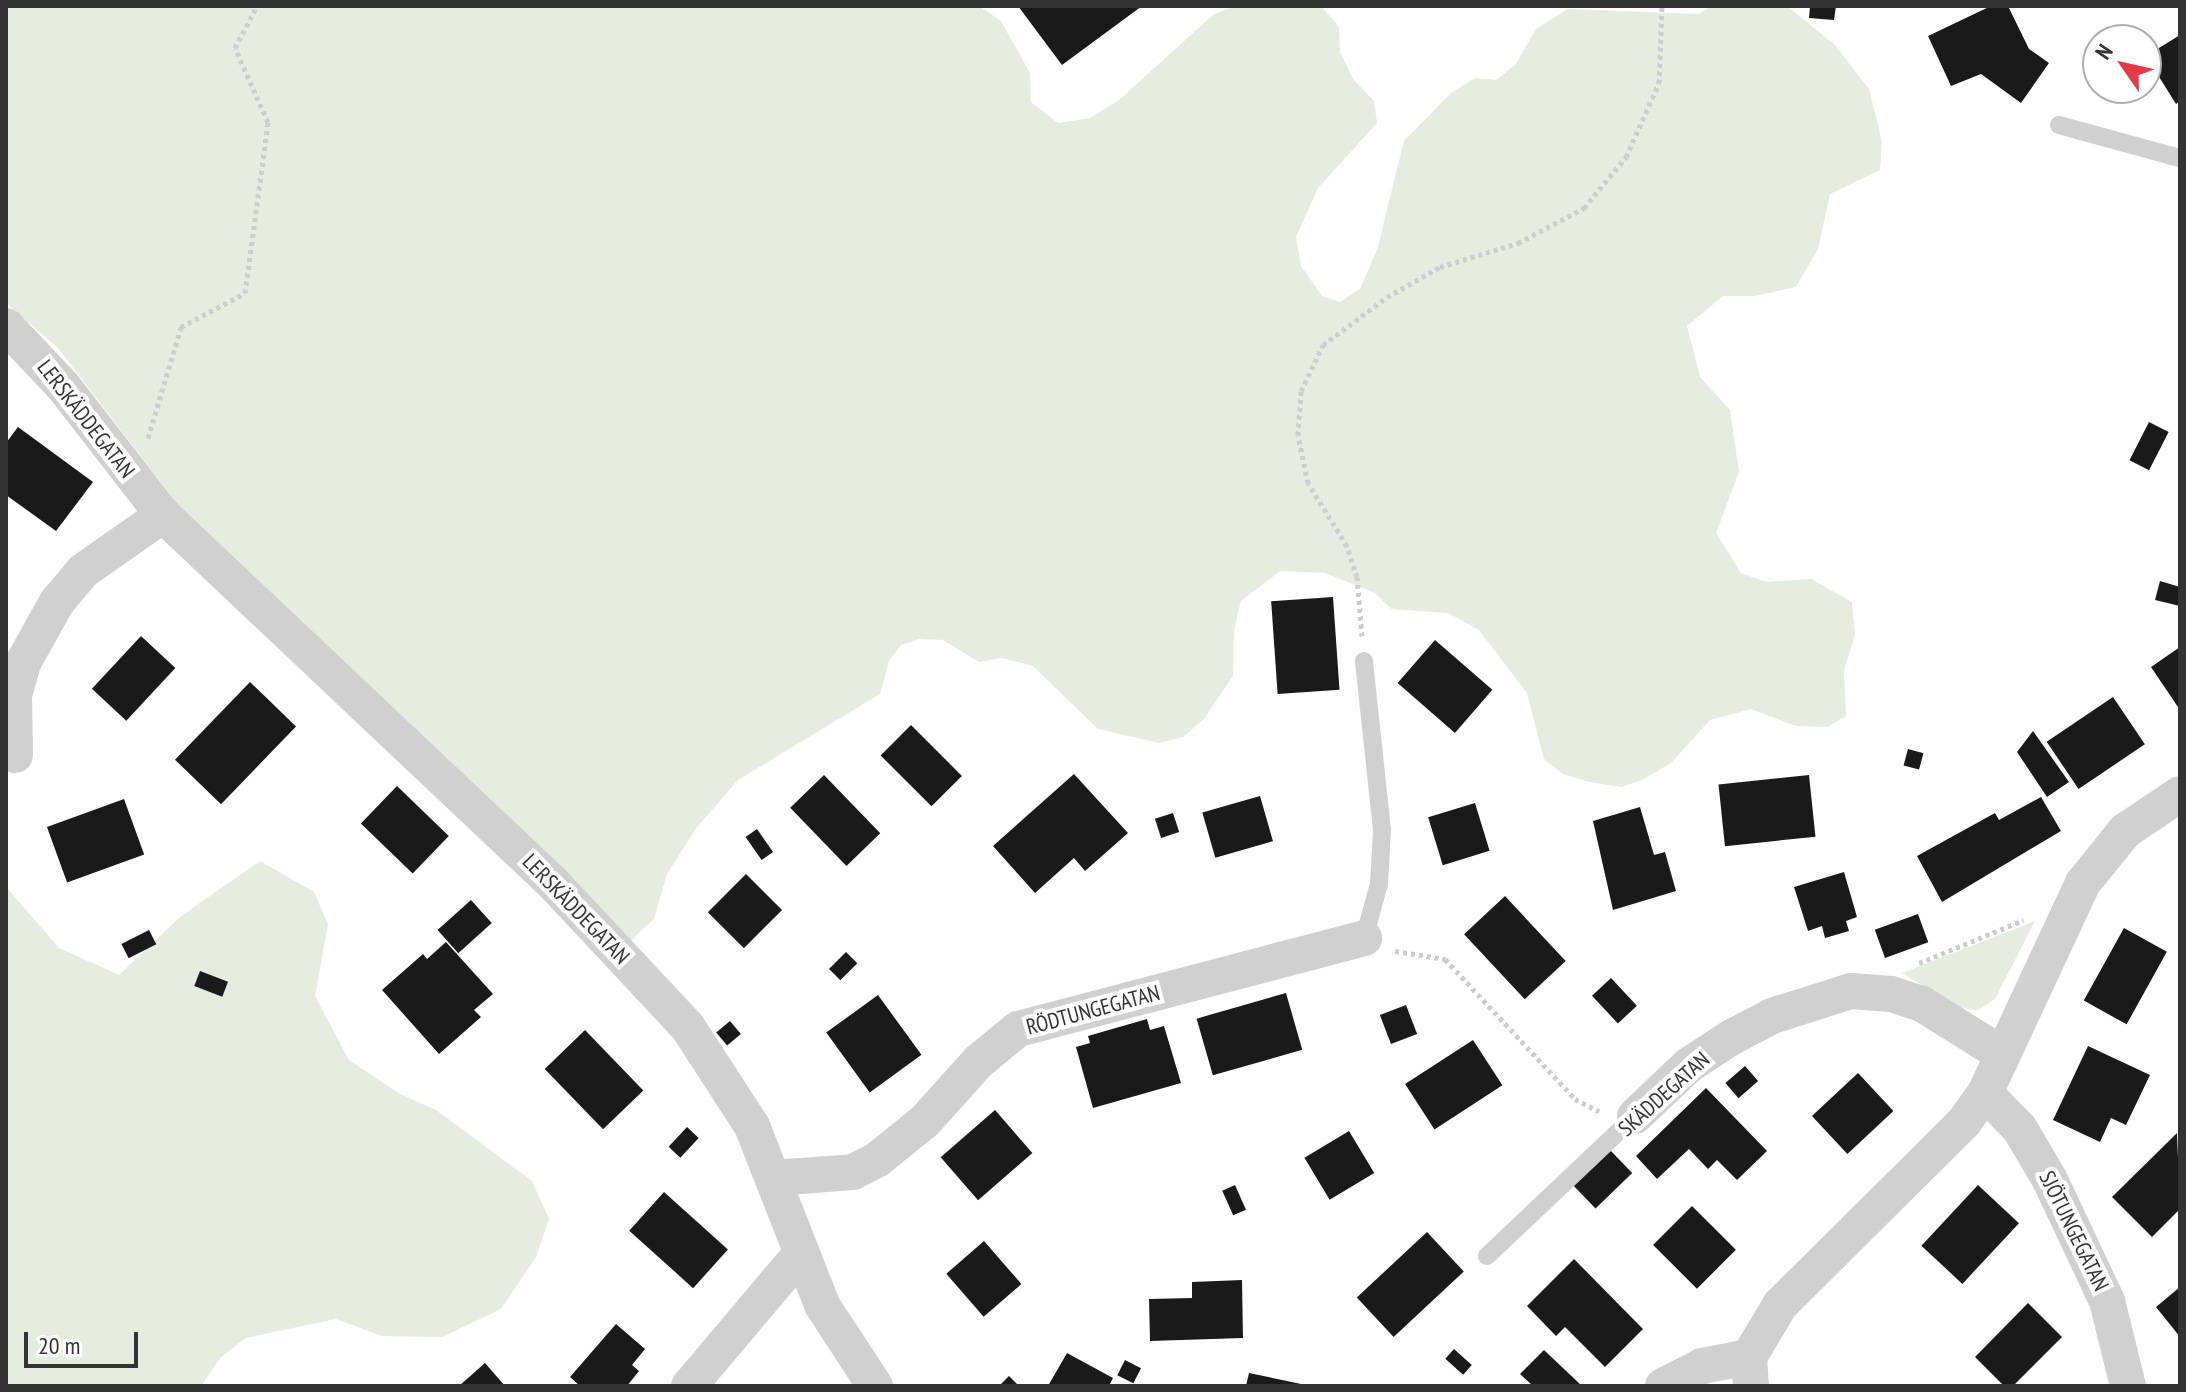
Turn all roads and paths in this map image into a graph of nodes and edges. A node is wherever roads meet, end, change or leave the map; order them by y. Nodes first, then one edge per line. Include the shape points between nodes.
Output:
1 (257, 6) edge
2 (1662, 6) edge
3 (2059, 125) dead end
4 (2180, 158) edge
5 (6, 326) edge
6 (135, 481) junction
7 (163, 515) junction
8 (1364, 661) joint
9 (15, 755) dead end
10 (2180, 794) edge
11 (2072, 900) junction
12 (1364, 938) junction
13 (1910, 967) dead end
14 (2002, 1054) junction
15 (1985, 1093) junction
16 (1635, 1116) junction
17 (774, 1178) junction
18 (799, 1256) junction
19 (1487, 1256) dead end
20 (1750, 1372) edge
21 (689, 1386) edge
22 (875, 1386) edge
23 (1663, 1386) edge
24 (2128, 1386) edge

1 - 6 path via 235,48 268,122 245,293 181,327
2 - 8 path via 1659,83 1626,157 1584,208 1518,243 1440,267 1387,297 1323,345 1301,391 1298,435 1308,483 1347,546 1357,577
3 - 4 lane
5 - 6 street, LERSKÄDDEGATAN via 63,386
6 - 7 street, LERSKÄDDEGATAN
7 - 9 street via 83,571 57,602 24,661 14,695
7 - 17 street, LERSKÄDDEGATAN via 543,873 663,999 733,1091
8 - 12 lane via 1382,830 1379,884
10 - 11 street via 2125,831
11 - 13 path
11 - 14 street
12 - 16 path via 1394,951 1445,959 1575,1099 1602,1113
12 - 17 street, RÖDTUNGEGATAN via 1018,1029 978,1062 925,1121 878,1159 853,1172
14 - 15 street
14 - 16 street, SKÄDDEGATAN via 1922,1004 1891,994 1851,991 1772,1016 1732,1037 1689,1065
15 - 20 street via 1964,1122 1780,1305
15 - 24 street, SJÖTUNGEGATAN via 2020,1129 2050,1180 2107,1301
16 - 19 lane, SKÄDDEGATAN
17 - 18 street, LERSKÄDDEGATAN
18 - 21 street
18 - 22 street, LERSKÄDDEGATAN via 835,1328
20 - 23 street via 1702,1366

